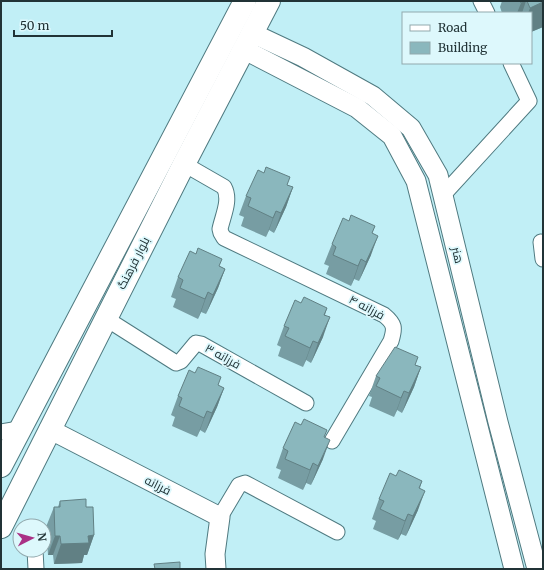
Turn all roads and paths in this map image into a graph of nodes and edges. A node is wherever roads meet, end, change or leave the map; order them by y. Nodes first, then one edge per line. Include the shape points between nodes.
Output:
1 (245, 1) edge
2 (269, 1) edge
3 (481, 1) edge
4 (486, 12) edge
5 (238, 36) junction
6 (511, 64) edge
7 (184, 164) junction
8 (443, 194) junction
9 (541, 242) dead end
10 (543, 259) edge
11 (105, 318) junction
12 (306, 403) dead end
13 (50, 429) junction
14 (10, 430) edge
15 (332, 441) dead end
16 (1, 466) edge
17 (220, 517) junction
18 (1, 527) edge
19 (337, 532) dead end
20 (35, 558) edge
21 (36, 569) edge
22 (216, 569) edge
23 (514, 569) edge
24 (537, 569) edge

1 - 5 main road, بلوار فرهنگ
2 - 5 main road, بلوار فرهنگ
3 - 4 street
5 - 7 main road, بلوار فرهنگ
5 - 8 street, هنر via 303,57 373,96 411,128 438,175
5 - 14 main road, بلوار فرهنگ
5 - 23 street, هنر via 357,108 392,136 416,181
6 - 8 street via 529,101
7 - 11 main road, بلوار فرهنگ
7 - 15 street, فرزانه ۴ via 224,187 228,199 220,229 224,238 392,321 393,332 390,341
8 - 24 street, هنر via 498,422
9 - 10 street
11 - 12 street, فرزانه ۳ via 176,363 181,361 196,343 201,344
11 - 13 main road, بلوار فرهنگ
13 - 17 street, فرزانه
13 - 18 main road, بلوار فرهنگ
14 - 16 main road, بلوار فرهنگ
17 - 19 street via 238,485 245,483
17 - 22 street via 215,554
20 - 21 street

